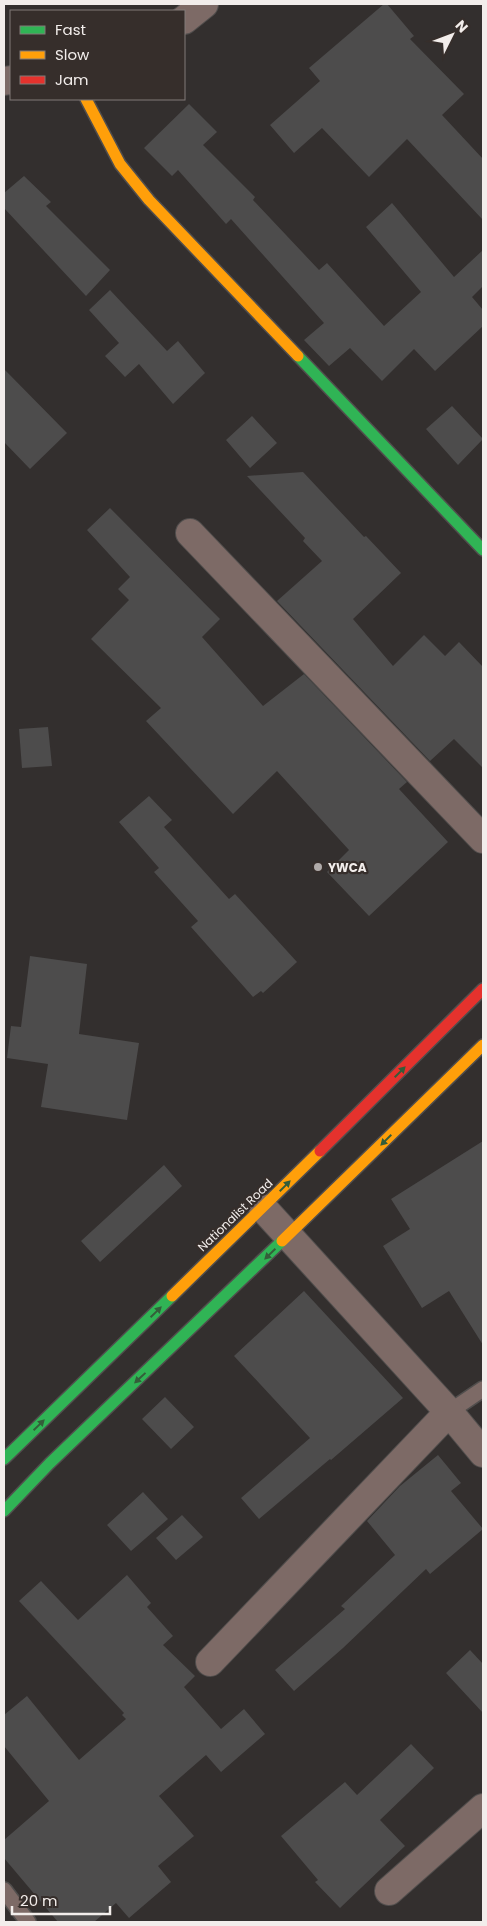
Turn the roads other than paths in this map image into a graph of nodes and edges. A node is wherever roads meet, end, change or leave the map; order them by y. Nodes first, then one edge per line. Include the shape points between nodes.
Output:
1 (204, 4) edge
2 (185, 19) edge
3 (87, 100) edge
4 (190, 533) dead end
5 (483, 550) edge
6 (483, 839) edge
7 (483, 989) edge
8 (483, 1045) edge
9 (263, 1208) junction
10 (288, 1236) junction
11 (483, 1389) edge
12 (449, 1412) junction
13 (483, 1453) edge
14 (4, 1459) edge
15 (4, 1511) edge
16 (210, 1662) dead end
17 (483, 1808) edge
18 (4, 1890) edge
19 (389, 1891) dead end
20 (28, 1922) edge

1 - 2 street
3 - 5 main road via 120,164 150,200
4 - 6 street
9 -> 7 main road, Nationalist Road
8 -> 10 main road
9 - 10 street
14 -> 9 main road, Nationalist Road
10 - 12 street
10 -> 15 main road via 50,1462
11 - 12 lane
12 - 13 street
12 - 16 street
17 - 19 street
18 - 20 lane

